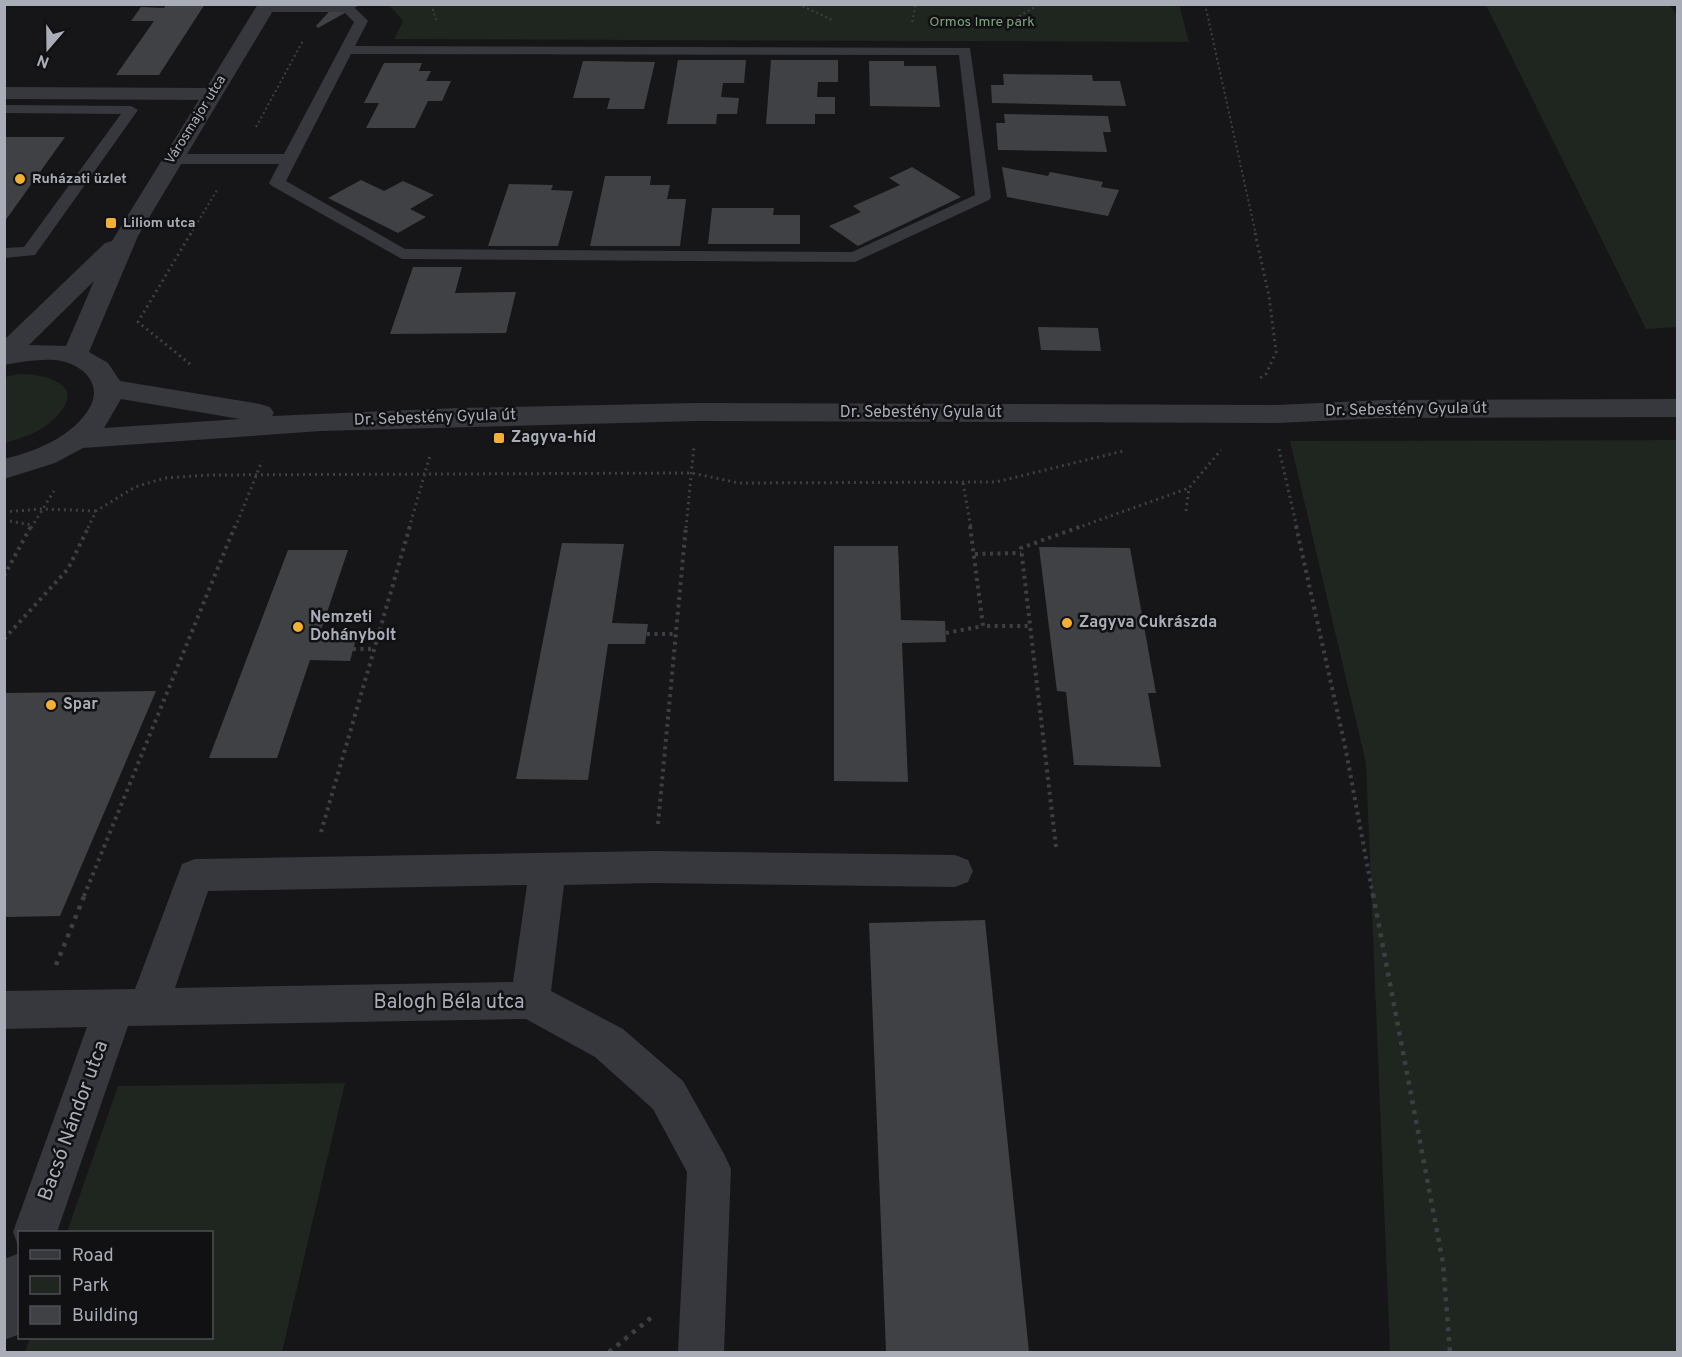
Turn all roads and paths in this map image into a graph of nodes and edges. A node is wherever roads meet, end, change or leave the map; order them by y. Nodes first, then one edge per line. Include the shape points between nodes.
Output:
1 (1205, 4) edge
2 (267, 6) edge
3 (321, 7) junction
4 (346, 50) junction
5 (4, 93) edge
6 (212, 94) junction
7 (4, 109) edge
8 (172, 159) junction
9 (238, 159) junction
10 (289, 159) junction
11 (126, 236) junction
12 (4, 253) edge
13 (75, 355) junction
14 (4, 356) edge
15 (194, 368) dead end
16 (1252, 382) dead end
17 (108, 388) junction
18 (1677, 408) edge
19 (321, 422) junction
20 (695, 437) dead end
21 (76, 438) junction
22 (1277, 439) dead end
23 (1226, 445) dead end
24 (1131, 449) dead end
25 (431, 452) dead end
26 (265, 454) dead end
27 (9, 472) edge
28 (692, 473) junction
29 (423, 475) junction
30 (257, 476) junction
31 (963, 483) junction
32 (57, 488) dead end
33 (1189, 488) junction
34 (41, 509) junction
35 (96, 511) junction
36 (1186, 511) dead end
37 (4, 512) edge
38 (4, 520) edge
39 (32, 525) junction
40 (1021, 553) junction
41 (975, 554) junction
42 (4, 576) edge
43 (983, 626) junction
44 (1029, 626) junction
45 (946, 633) dead end
46 (647, 634) dead end
47 (676, 634) junction
48 (4, 639) edge
49 (353, 649) dead end
50 (372, 649) junction
51 (1056, 847) dead end
52 (653, 867) junction
53 (548, 869) junction
54 (955, 871) dead end
55 (309, 873) junction
56 (530, 1000) junction
57 (131, 1009) junction
58 (21, 1010) edge
59 (35, 1231) edge
60 (18, 1280) edge
61 (4, 1317) edge
62 (701, 1353) edge
63 (1450, 1353) edge

1 - 16 path via 1269,296 1276,352 1266,374
2 - 3 lane
2 - 6 street, Városmajor utca
3 - 4 lane via 347,8 361,21
3 - 9 path
4 - 10 lane
4 - 10 lane via 965,51 983,196 855,257 402,254 277,183
5 - 6 street
6 - 8 street, Városmajor utca
7 - 12 lane via 131,110 29,252
8 - 9 lane
8 - 11 street, Városmajor utca
9 - 10 lane
9 - 15 path via 138,322
11 - 13 street
11 - 14 street
13 - 14 street via 45,352
13 - 17 street via 99,368
17 - 19 street
17 - 21 street via 100,413
18 - 19 street, Dr. Sebestény Gyula út via 1384,409 1277,414 698,412
19 - 21 street
20 - 28 path
21 - 27 street
22 - 63 path via 1345,746 1443,1263
23 - 33 path
24 - 31 path via 996,482
25 - 29 path
26 - 30 path
28 - 29 path
28 - 31 path via 739,483
28 - 47 path
29 - 30 path
29 - 50 path
30 - 35 path via 165,478 135,487
30 - 58 path
31 - 41 path
32 - 34 path
33 - 36 path
33 - 40 path via 1020,548
34 - 35 path
34 - 37 path
34 - 39 path
35 - 48 path via 68,569
38 - 39 path
39 - 42 path
40 - 41 path
40 - 44 path
41 - 43 path
43 - 44 path
43 - 45 path
44 - 51 path
46 - 47 path
47 - 52 path
49 - 50 path
50 - 55 path
52 - 53 street
52 - 54 street
53 - 55 street
53 - 56 street
55 - 57 street, Bacsó Nándor utca via 195,875
56 - 57 street, Balogh Béla utca
56 - 62 street, Balogh Béla utca via 609,1043 668,1095 709,1169
57 - 58 street, Balogh Béla utca
57 - 59 street, Bacsó Nándor utca
60 - 61 street

